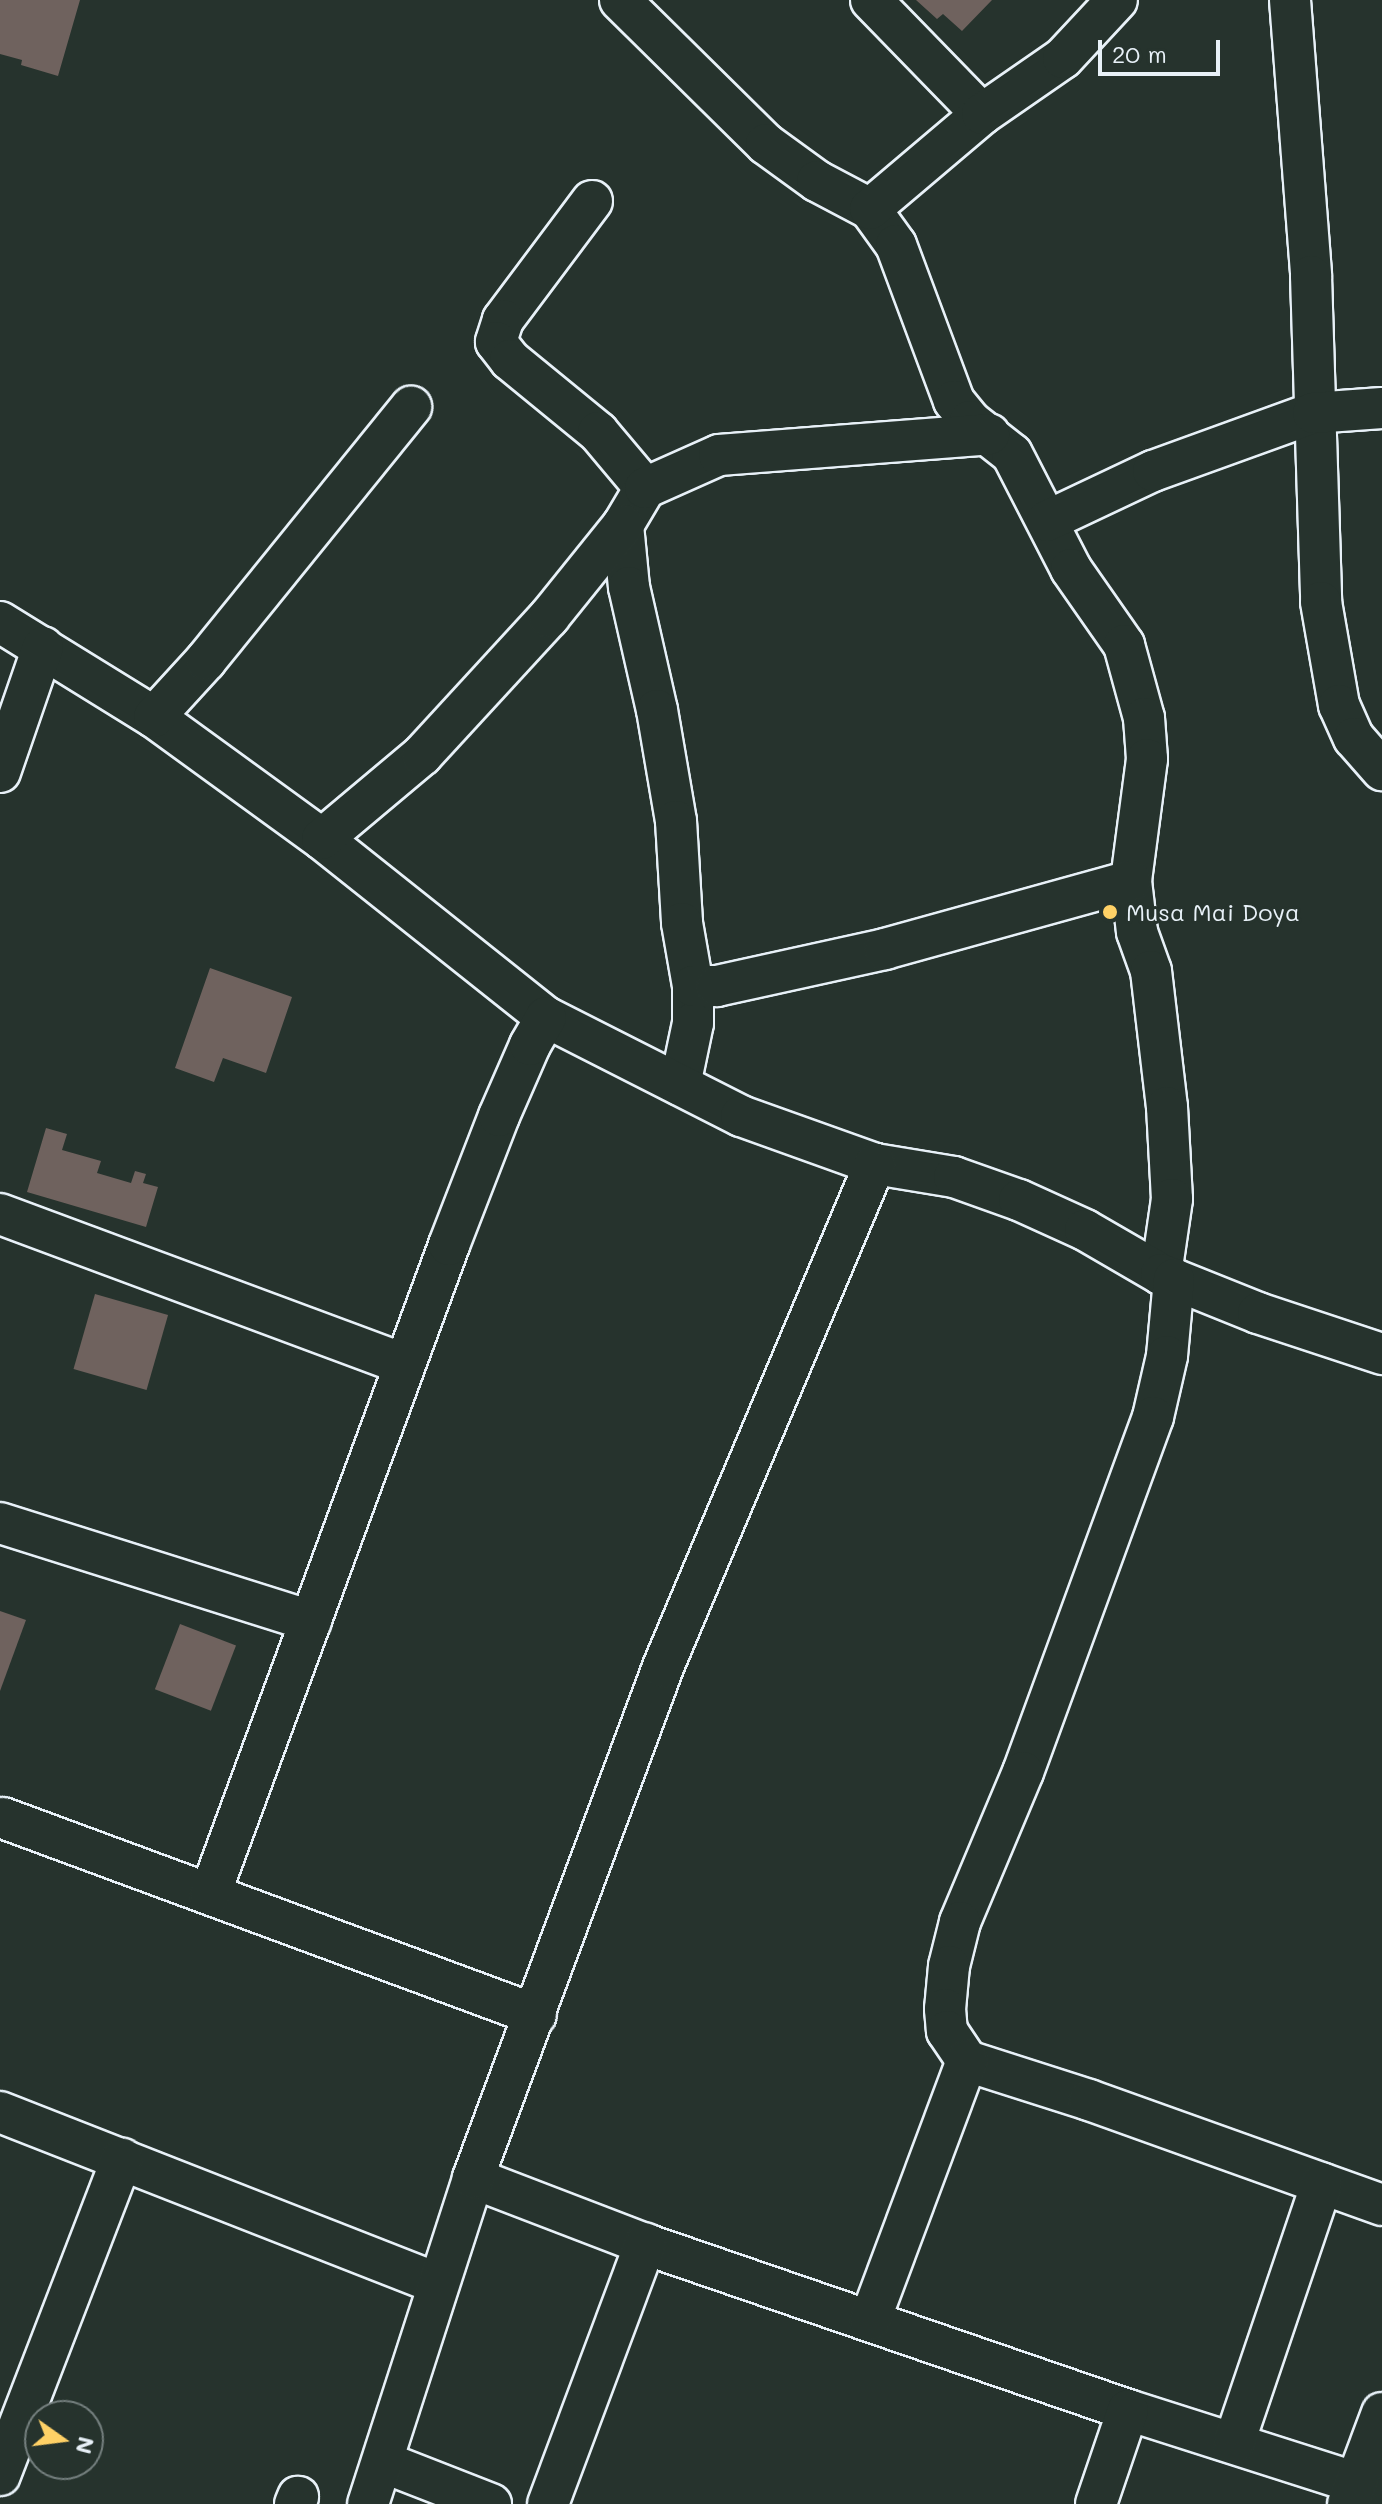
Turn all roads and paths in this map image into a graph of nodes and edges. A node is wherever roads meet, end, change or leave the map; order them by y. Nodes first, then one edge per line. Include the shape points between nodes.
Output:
1 (620, 0) edge
2 (871, 0) edge
3 (1117, 0) edge
4 (1290, 0) edge
5 (982, 114) junction
6 (592, 201) dead end
7 (870, 209) junction
8 (411, 407) dead end
9 (1382, 408) edge
10 (1313, 413) junction
11 (989, 434) junction
12 (645, 488) junction
13 (1047, 521) junction
14 (623, 525) junction
15 (0, 622) edge
16 (43, 647) junction
17 (154, 717) junction
18 (1382, 770) edge
19 (0, 772) edge
20 (322, 839) junction
21 (1131, 881) junction
22 (693, 986) junction
23 (546, 1017) junction
24 (680, 1085) junction
25 (875, 1164) junction
26 (0, 1214) edge
27 (1168, 1277) junction
28 (1382, 1354) edge
29 (403, 1364) junction
30 (0, 1523) edge
31 (311, 1621) junction
32 (3, 1818) dead end
33 (210, 1894) junction
34 (536, 2015) junction
35 (967, 2061) junction
36 (0, 2112) edge
37 (122, 2159) junction
38 (473, 2178) junction
39 (1322, 2183) junction
40 (1382, 2205) edge
41 (645, 2244) junction
42 (436, 2283) junction
43 (870, 2320) junction
44 (1128, 2410) junction
45 (1382, 2413) edge
46 (10, 2416) edge
47 (1234, 2443) junction
48 (383, 2462) junction
49 (0, 2475) edge
50 (1362, 2492) edge
51 (368, 2504) edge
52 (491, 2504) edge
53 (548, 2504) edge
54 (1096, 2504) edge

1 - 7 street via 766,144 817,181
2 - 5 street
3 - 5 street via 1063,58
4 - 10 street via 1311,276
5 - 7 street
6 - 12 street via 503,320 496,342 510,360 598,432
7 - 11 street via 896,245 954,401
8 - 17 street
9 - 10 street
10 - 13 street via 1153,471
10 - 18 street via 1321,602 1339,705 1354,738
11 - 12 street via 719,455
11 - 13 street via 1012,454
12 - 14 street
13 - 21 street via 1071,569 1124,645 1134,674 1147,759
14 - 20 street via 549,617 422,755
14 - 22 street via 629,587 676,821 682,923
15 - 16 street
16 - 17 street
16 - 19 street
17 - 20 street
20 - 23 street
21 - 22 street via 885,949 717,986
21 - 27 street via 1137,932 1151,971 1167,1107 1172,1199
22 - 24 street via 693,1023
23 - 24 street
23 - 29 street via 499,1116
24 - 25 street via 741,1116
25 - 27 street via 954,1177 1019,1200
25 - 34 street via 663,1667
26 - 29 street
27 - 28 street
27 - 35 street via 1167,1356 1153,1417 1023,1772 960,1922 945,2009 947,2031
29 - 31 street
30 - 31 street
31 - 33 street
32 - 33 street
33 - 34 street
34 - 38 street
35 - 39 street
35 - 43 street
36 - 37 street
37 - 42 street
37 - 46 street
38 - 41 street
38 - 42 street
39 - 40 street
39 - 47 street
41 - 43 street
41 - 53 street
42 - 48 street
43 - 44 street
44 - 47 street
44 - 54 street
45 - 50 street
46 - 49 street
47 - 50 street
48 - 51 street
48 - 52 street

